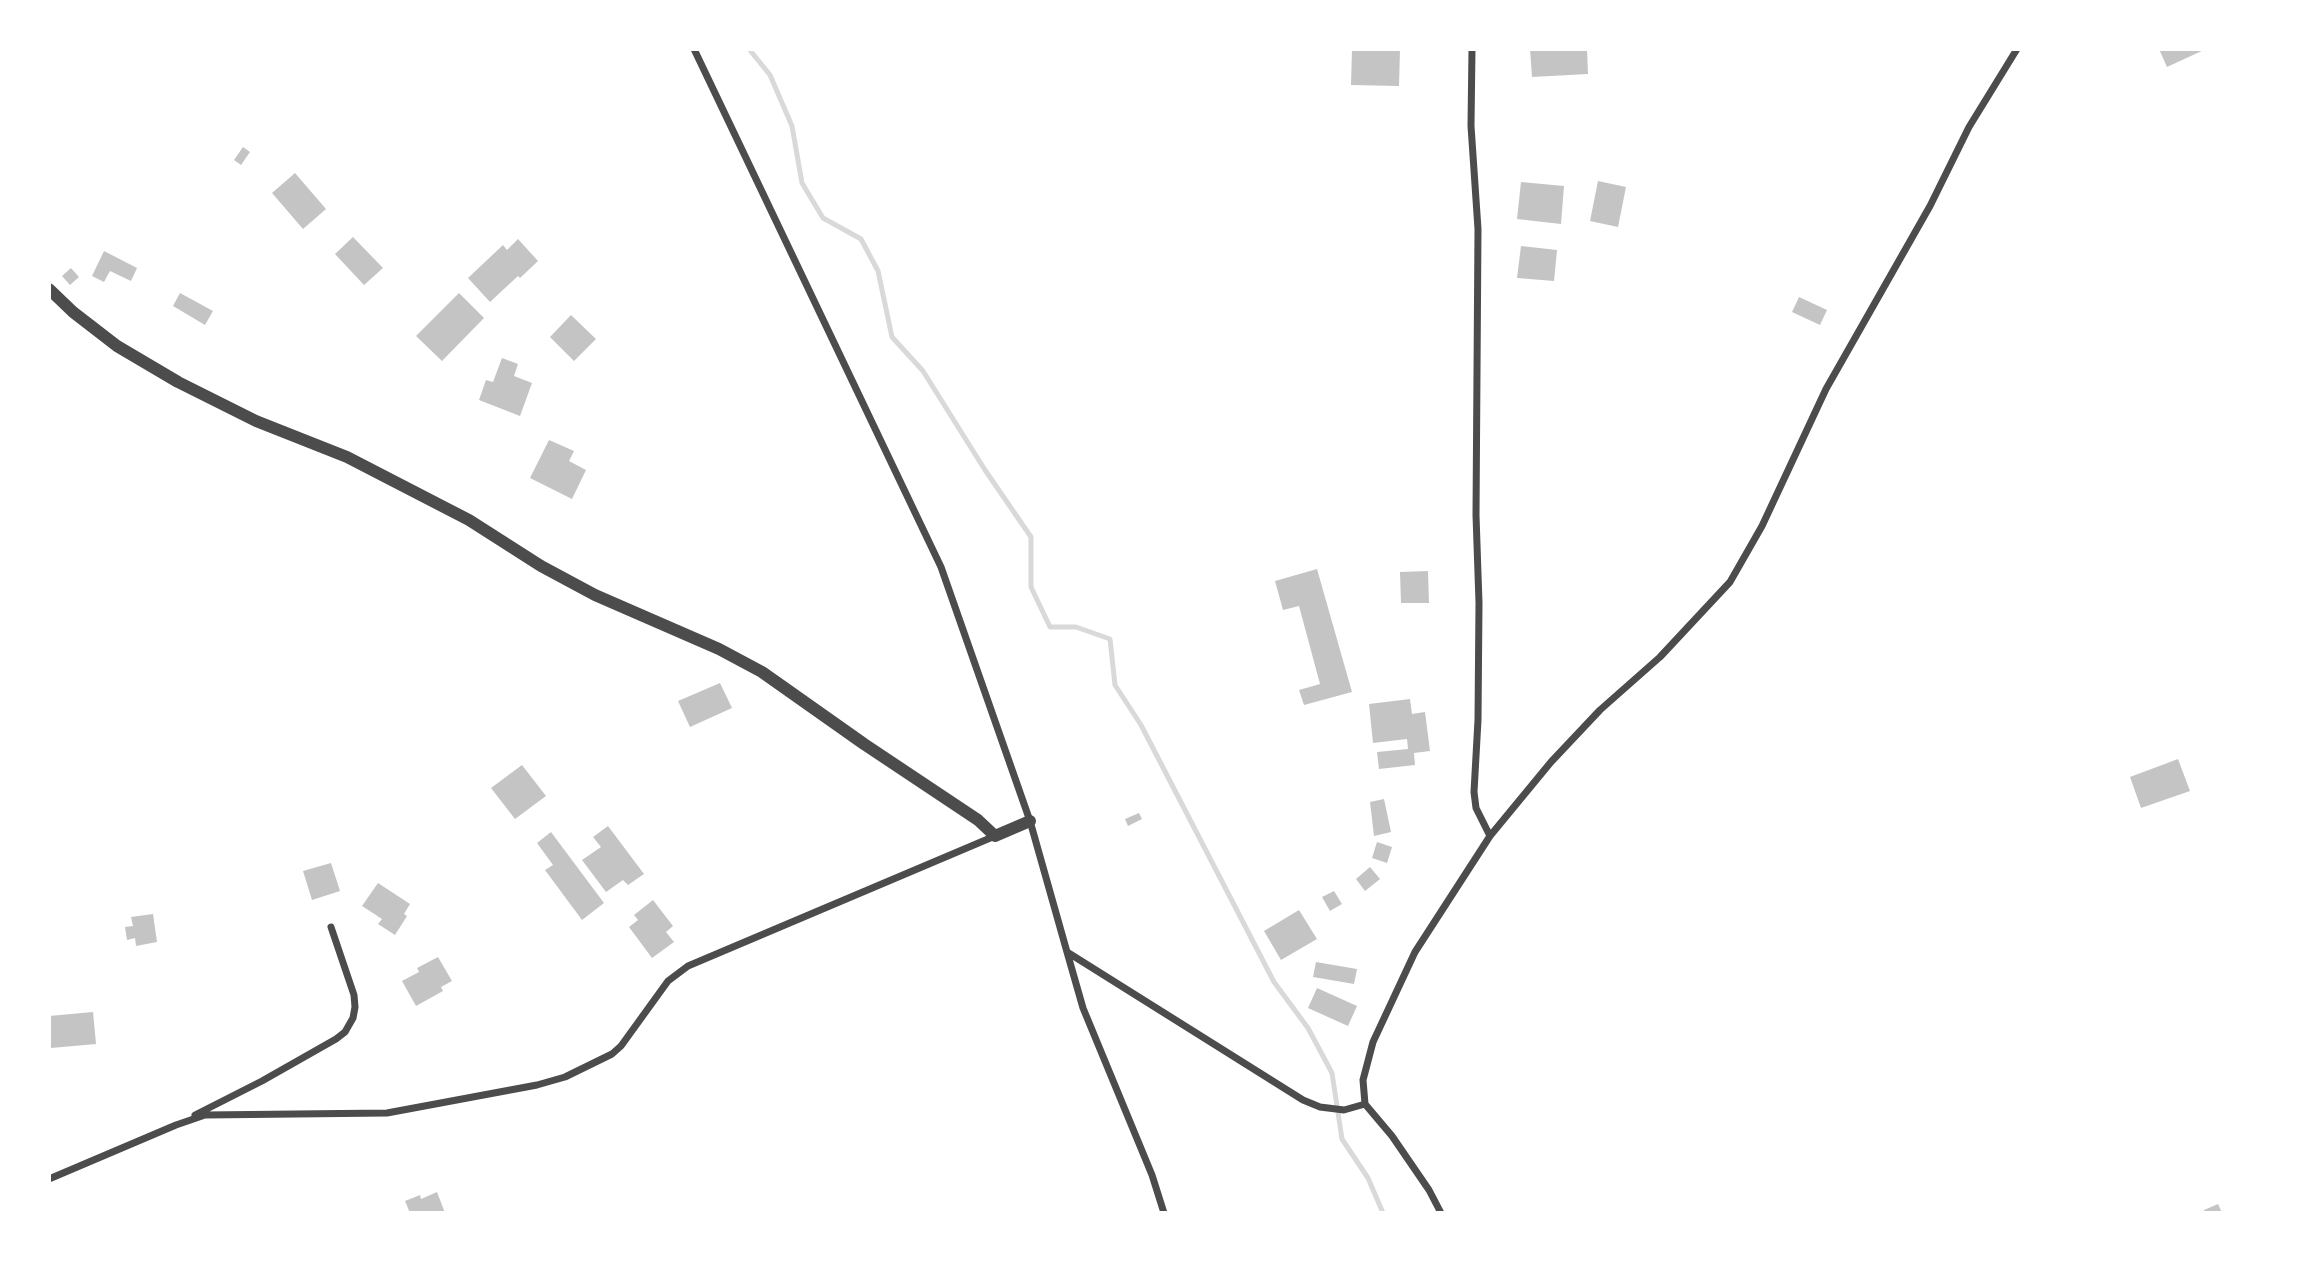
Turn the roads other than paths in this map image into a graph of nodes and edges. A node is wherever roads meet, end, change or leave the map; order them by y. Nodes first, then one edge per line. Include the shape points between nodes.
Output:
1 (694, 49) edge
2 (1472, 49) edge
3 (2017, 49) edge
4 (49, 289) edge
5 (1030, 821) junction
6 (995, 836) junction
7 (1490, 836) junction
8 (331, 927) dead end
9 (1067, 952) junction
10 (1365, 1104) junction
11 (176, 1125) junction
12 (49, 1179) edge
13 (1164, 1213) edge
14 (1441, 1213) edge

1 - 5 street via 941,567
2 - 7 street via 1471,126 1478,229 1479,603 1474,792 1476,808
3 - 7 street via 1969,127 1930,206 1826,389 1762,526 1730,582 1660,657 1600,710
4 - 6 street via 117,346 178,382 256,421 346,457 469,520 585,589 755,668
5 - 6 street
5 - 9 street
6 - 11 street via 688,965 668,981 621,1046 565,1077 387,1113 217,1114
7 - 10 street via 1415,952 1378,1030 1363,1080
8 - 11 street via 354,995 353,1018 345,1032
9 - 10 street via 1303,1100 1344,1110
9 - 13 street via 1083,1008
10 - 14 street via 1392,1136
11 - 12 street

